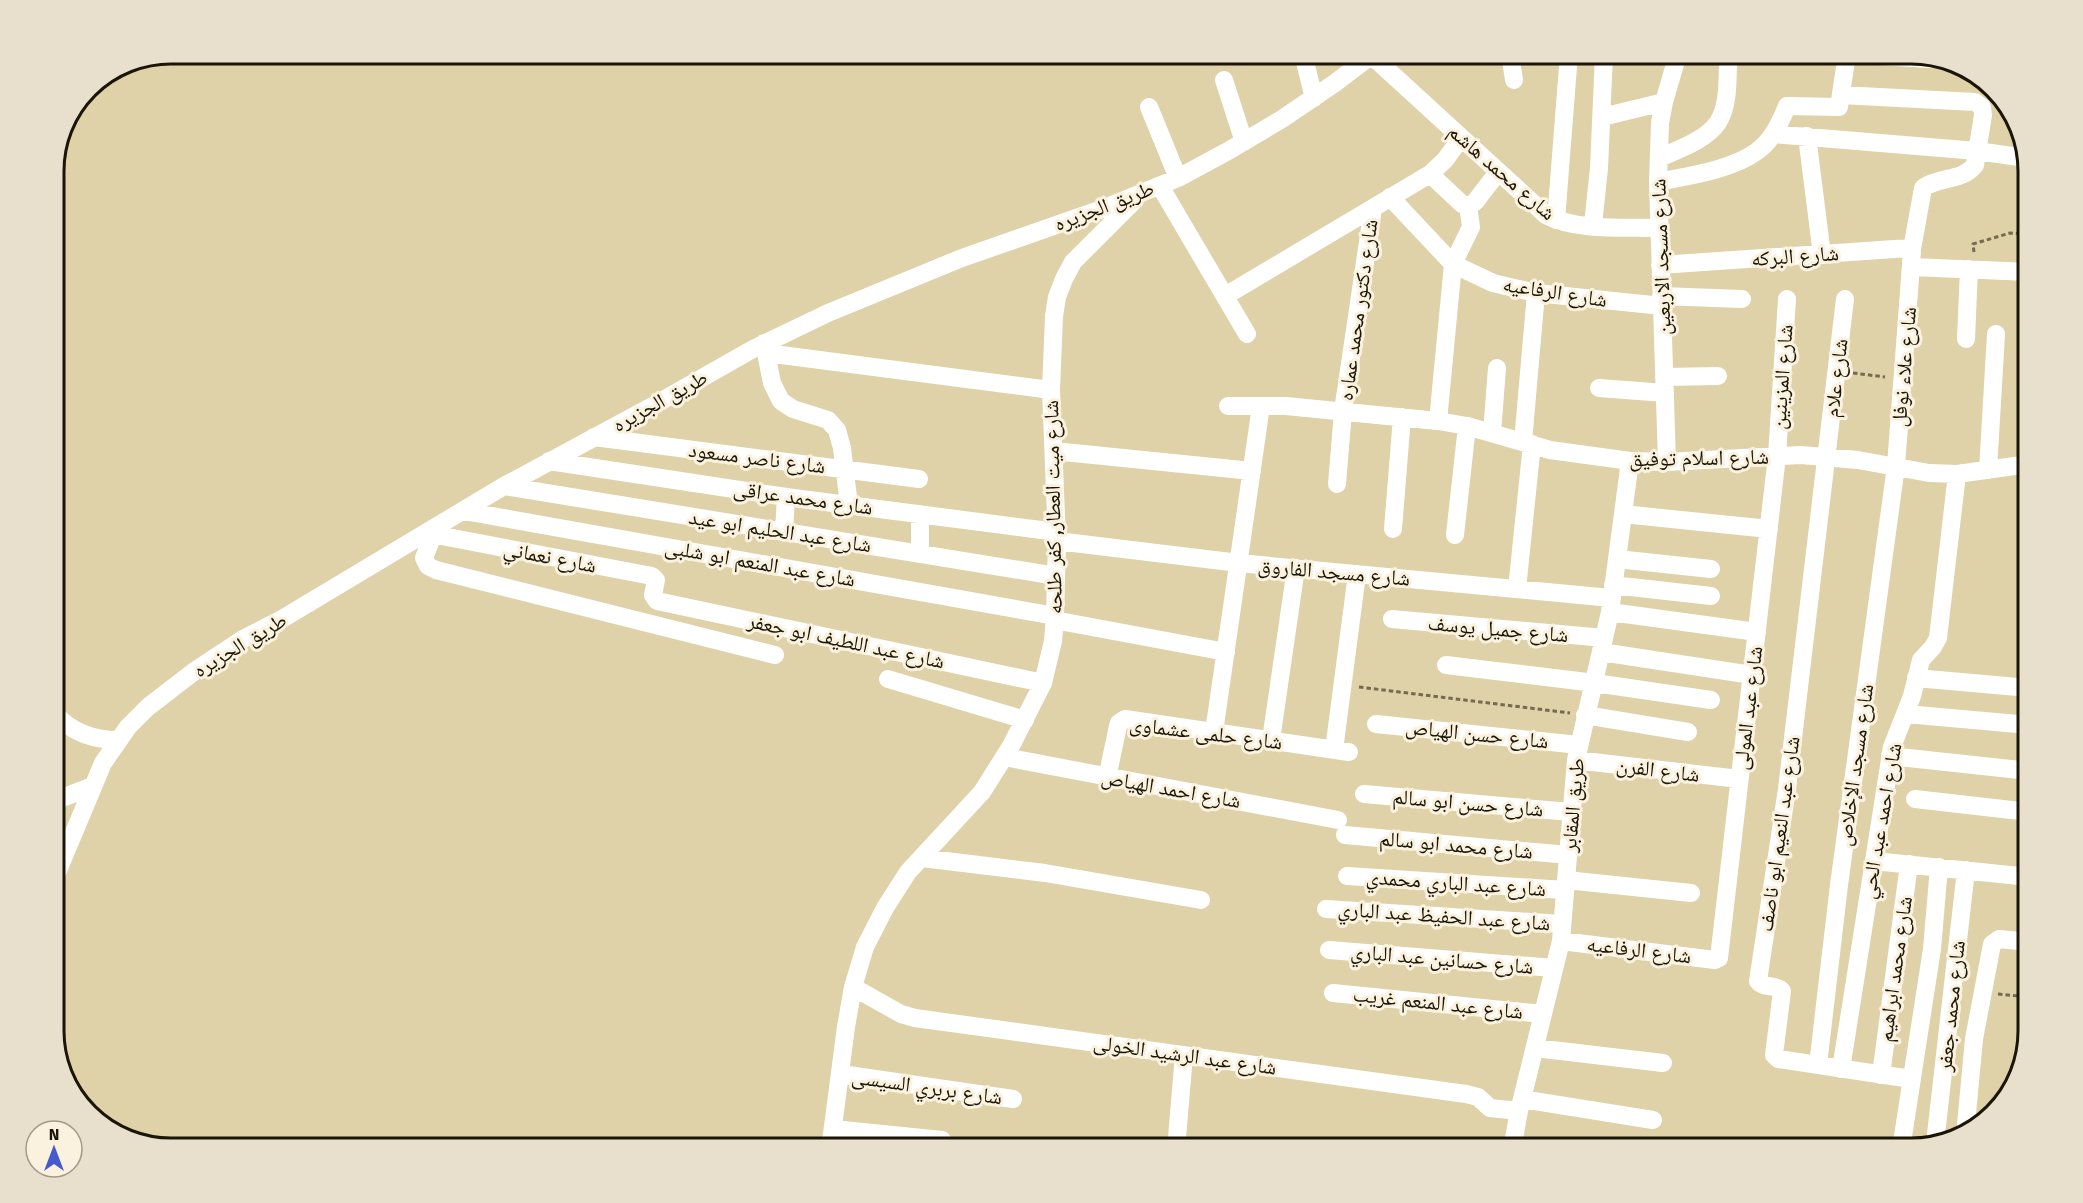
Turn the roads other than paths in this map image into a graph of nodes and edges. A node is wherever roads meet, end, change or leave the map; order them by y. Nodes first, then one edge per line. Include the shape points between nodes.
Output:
1 (1306, 64) edge
2 (1359, 64) edge
3 (1382, 64) edge
4 (1513, 64) edge
5 (1568, 64) edge
6 (1604, 64) edge
7 (1675, 64) edge
8 (1728, 64) edge
9 (1846, 64) edge
10 (1224, 80) dead end
11 (1514, 80) dead end
12 (1841, 95) junction
13 (1314, 98) junction
14 (1664, 102) junction
15 (1149, 107) dead end
16 (1602, 117) junction
17 (1773, 134) junction
18 (1807, 136) junction
19 (1461, 138) junction
20 (1244, 142) junction
21 (1977, 152) junction
22 (2017, 157) edge
23 (1659, 158) junction
24 (1498, 172) junction
25 (1430, 174) junction
26 (1178, 178) junction
27 (1658, 182) junction
28 (1160, 186) junction
29 (1139, 195) junction
30 (1390, 197) junction
31 (1468, 206) junction
32 (1373, 208) junction
33 (1556, 220) junction
34 (1593, 225) junction
35 (1659, 228) junction
36 (1822, 255) junction
37 (1912, 258) junction
38 (1453, 264) junction
39 (1660, 265) junction
40 (1972, 269) junction
41 (2018, 271) edge
42 (1536, 293) junction
43 (1224, 296) junction
44 (1742, 299) dead end
45 (1787, 299) dead end
46 (1845, 299) dead end
47 (1662, 301) junction
48 (1247, 334) dead end
49 (1996, 334) dead end
50 (1966, 339) dead end
51 (765, 348) junction
52 (1497, 368) dead end
53 (1718, 376) dead end
54 (1664, 385) junction
55 (1599, 387) dead end
56 (1052, 390) junction
57 (1228, 406) dead end
58 (1261, 406) junction
59 (1343, 411) junction
60 (1402, 417) junction
61 (1438, 421) junction
62 (1467, 426) junction
63 (1492, 433) junction
64 (594, 437) junction
65 (1527, 443) junction
66 (1054, 451) junction
67 (1777, 456) junction
68 (1827, 456) junction
69 (549, 461) junction
70 (1630, 461) junction
71 (1667, 462) junction
72 (1896, 466) junction
73 (2018, 466) edge
74 (844, 469) junction
75 (1988, 470) junction
76 (1252, 471) junction
77 (1957, 474) junction
78 (919, 479) dead end
79 (1337, 484) dead end
80 (504, 486) junction
81 (786, 497) junction
82 (849, 505) junction
83 (464, 511) junction
84 (920, 514) junction
85 (1623, 514) junction
86 (1393, 529) dead end
87 (1769, 529) junction
88 (784, 532) junction
89 (429, 534) junction
90 (1455, 536) dead end
91 (1057, 537) junction
92 (920, 554) junction
93 (1617, 559) junction
94 (1239, 563) junction
95 (1296, 568) junction
96 (1711, 569) dead end
97 (1357, 574) junction
98 (1056, 576) junction
99 (1517, 589) junction
100 (653, 595) joint
101 (1711, 596) dead end
102 (1611, 598) junction
103 (1054, 618) junction
104 (1392, 619) dead end
105 (1757, 632) junction
106 (1603, 645) junction
107 (1226, 651) junction
108 (775, 655) dead end
109 (1446, 665) dead end
110 (1752, 675) junction
111 (1916, 678) junction
112 (888, 680) dead end
113 (1042, 682) junction
114 (1595, 683) junction
115 (2018, 687) edge
116 (1711, 700) dead end
117 (1906, 714) junction
118 (1585, 715) junction
119 (1025, 720) junction
120 (65, 723) edge
121 (1376, 724) dead end
122 (2018, 724) edge
123 (1214, 732) junction
124 (1688, 732) dead end
125 (118, 740) junction
126 (1271, 740) junction
127 (1578, 752) junction
128 (1890, 756) junction
129 (1004, 757) junction
130 (2018, 770) edge
131 (1107, 778) junction
132 (1739, 779) junction
133 (93, 786) junction
134 (1364, 794) dead end
135 (65, 797) edge
136 (1915, 799) dead end
137 (2018, 811) edge
138 (1571, 812) junction
139 (1341, 828) joint
140 (65, 853) edge
141 (1568, 855) junction
142 (922, 858) junction
143 (1874, 861) junction
144 (1909, 864) junction
145 (1939, 867) junction
146 (1966, 870) junction
147 (1347, 876) dead end
148 (2018, 876) edge
149 (1566, 885) junction
150 (1691, 893) dead end
151 (1201, 900) dead end
152 (1326, 909) dead end
153 (1562, 932) junction
154 (2018, 941) edge
155 (1329, 950) dead end
156 (1717, 960) joint
157 (1554, 968) junction
158 (853, 987) junction
159 (1333, 993) dead end
160 (1543, 1014) junction
161 (1535, 1048) junction
162 (1184, 1055) junction
163 (1663, 1063) dead end
164 (1818, 1065) junction
165 (1841, 1069) junction
166 (841, 1074) junction
167 (1881, 1075) junction
168 (1911, 1079) junction
169 (1013, 1099) dead end
170 (1521, 1105) junction
171 (1653, 1120) dead end
172 (1966, 1123) edge
173 (834, 1129) junction
174 (1936, 1136) edge
175 (832, 1138) edge
176 (922, 1138) edge
177 (1177, 1138) edge
178 (1514, 1138) edge
179 (1903, 1138) edge

1 - 13 street
2 - 13 street, طريق الجزيره
3 - 19 street, شارع محمد هاشم
4 - 11 street
5 - 33 street
6 - 16 street
7 - 14 street, شارع مسجد الاربعين
8 - 23 street via 1726,104 1716,125 1694,143
9 - 12 street
10 - 20 street
12 - 17 street via 1837,108 1787,106
12 - 21 street via 1980,104 1983,115
13 - 20 street, طريق الجزيره
14 - 16 street
14 - 23 street, شارع مسجد الاربعين
15 - 26 street
16 - 34 street
17 - 18 street
17 - 27 street via 1757,152 1738,162
18 - 21 street
18 - 36 street
19 - 24 street, شارع محمد هاشم
19 - 25 street
20 - 26 street, طريق الجزيره
21 - 22 street
21 - 37 street, شارع علاء نوفل via 1975,165 1964,175 1923,188
23 - 27 street, شارع مسجد الاربعين
24 - 31 street
24 - 33 street, شارع محمد هاشم
25 - 30 street
25 - 31 street
26 - 28 street, طريق الجزيره
27 - 35 street, شارع مسجد الاربعين
28 - 29 street, طريق الجزيره
28 - 43 street
29 - 51 street, طريق الجزيره via 962,258 828,313
29 - 56 street, شارع ميت العطار, كفر طلحه via 1073,262 1064,279 1054,316
30 - 32 street
30 - 38 street
31 - 38 street via 1471,227
32 - 43 street
32 - 59 street, شارع دكتور محمد عماره
33 - 34 street, شارع محمد هاشم
34 - 35 street, شارع محمد هاشم
35 - 39 street, شارع مسجد الاربعين
36 - 37 street, شارع البركه
36 - 39 street, شارع البركه
37 - 40 street, شارع البركه
37 - 72 street, شارع علاء نوفل
38 - 42 street, شارع الرفاعيه via 1493,282
38 - 61 street
39 - 47 street, شارع مسجد الاربعين
40 - 41 street, شارع البركه
40 - 50 street
42 - 47 street, شارع الرفاعيه
42 - 65 street
43 - 48 street
44 - 47 street, شارع الرفاعيه
45 - 67 street, شارع المزينين
46 - 68 street, شارع علام
47 - 54 street, شارع مسجد الاربعين
49 - 75 street
51 - 56 street
51 - 64 street, طريق الجزيره
51 - 74 street via 772,383 781,401 834,424
52 - 63 street
53 - 54 street
54 - 55 street
54 - 71 street, شارع مسجد الاربعين
56 - 66 street, شارع ميت العطار, كفر طلحه
57 - 58 street, شارع اسلام توفيق
58 - 59 street, شارع اسلام توفيق
58 - 76 street
59 - 60 street, شارع اسلام توفيق
59 - 79 street, شارع دكتور محمد عماره
60 - 61 street, شارع اسلام توفيق
60 - 86 street
61 - 62 street, شارع اسلام توفيق
62 - 63 street, شارع اسلام توفيق
62 - 90 street
63 - 65 street, شارع اسلام توفيق
64 - 69 street, طريق الجزيره
64 - 74 street, شارع ناصر مسعود
65 - 70 street, شارع اسلام توفيق
65 - 99 street
66 - 76 street
66 - 91 street, شارع ميت العطار, كفر طلحه
67 - 68 street, شارع اسلام توفيق
67 - 71 street, شارع اسلام توفيق
67 - 87 street, شارع عبد المولى
68 - 72 street, شارع اسلام توفيق
68 - 164 street, شارع عبد النعيم ابو ناصف via 1787,789 1758,979 1760,984 1782,991 1774,1055 1781,1060
69 - 80 street, طريق الجزيره
69 - 81 street, شارع محمد عراقى
70 - 71 street, شارع اسلام توفيق
70 - 85 street, طريق المقابر
72 - 77 street, شارع اسلام توفيق
72 - 164 street, شارع مسجد الإخلاص
73 - 75 street, شارع اسلام توفيق
74 - 78 street, شارع ناصر مسعود
74 - 82 street
75 - 77 street, شارع اسلام توفيق
76 - 94 street
77 - 111 street, شارع احمد عبد الحي via 1938,638 1921,660
80 - 83 street, طريق الجزيره
80 - 88 street, شارع عبد الحليم ابو عيد
81 - 82 street, شارع محمد عراقى
81 - 88 street
82 - 84 street, شارع محمد عراقى
83 - 89 street, طريق الجزيره
83 - 103 street, شارع عبد المنعم ابو شلبى
84 - 91 street, شارع محمد عراقى
84 - 92 street
85 - 87 street
85 - 93 street, طريق المقابر
87 - 105 street, شارع عبد المولى
88 - 92 street, شارع عبد الحليم ابو عيد
89 - 100 street, شارع نعماني via 652,576 656,580
89 - 108 street via 424,558 436,570
89 - 125 street, طريق الجزيره via 243,639 196,670 148,707
91 - 94 street, شارع مسجد الفاروق
91 - 98 street, شارع ميت العطار, كفر طلحه
92 - 98 street, شارع عبد الحليم ابو عيد
93 - 96 street
93 - 102 street, طريق المقابر
94 - 95 street, شارع مسجد الفاروق
94 - 107 street
95 - 97 street, شارع مسجد الفاروق
95 - 126 street
97 - 99 street, شارع مسجد الفاروق
97 - 126 street, شارع حلمى عشماوى via 1343,685 1342,751
98 - 103 street, شارع ميت العطار, كفر طلحه
99 - 102 street, شارع مسجد الفاروق
100 - 113 street, شارع عبد اللطيف ابو جعفر via 657,601
101 - 102 street
102 - 105 street
102 - 106 street, طريق المقابر
103 - 107 street, شارع عبد المنعم ابو شلبى
103 - 113 street, شارع ميت العطار, كفر طلحه via 1053,641
104 - 106 street, شارع جميل يوسف
105 - 110 street, شارع عبد المولى
106 - 110 street, شارع جميل يوسف
106 - 114 street, طريق المقابر
107 - 123 street
109 - 114 street
110 - 132 street, شارع عبد المولى
111 - 115 street
111 - 117 street, شارع احمد عبد الحي
112 - 119 street
113 - 119 street, شارع ميت العطار, كفر طلحه
114 - 116 street
114 - 118 street, طريق المقابر
117 - 122 street
117 - 128 street, شارع احمد عبد الحي
118 - 124 street
118 - 127 street, طريق المقابر
119 - 129 street, شارع ميت العطار, كفر طلحه
120 - 125 street via 81,734
121 - 127 street, شارع حسن الهياص
123 - 126 street, شارع حلمى عشماوى
123 - 131 street, شارع حلمى عشماوى via 1122,720
125 - 133 street, طريق الجزيره
127 - 132 street, شارع الفرن
127 - 138 street, طريق المقابر
128 - 130 street
128 - 143 street, شارع احمد عبد الحي
129 - 131 street, شارع احمد الهياص
129 - 142 street, شارع ميت العطار, كفر طلحه via 982,792
131 - 139 street, شارع احمد الهياص
132 - 156 street, شارع عبد المولى
133 - 135 street
133 - 140 street, طريق الجزيره
134 - 138 street, شارع حسن ابو سالم
136 - 137 street
138 - 141 street, طريق المقابر
139 - 141 street, شارع محمد ابو سالم
141 - 149 street, طريق المقابر
142 - 151 street via 1046,873
142 - 158 street, شارع ميت العطار, كفر طلحه via 885,908 865,946
143 - 144 street
143 - 165 street, شارع احمد عبد الحي
144 - 145 street
144 - 167 street, شارع محمد ابراهيم
145 - 146 street
145 - 168 street via 1932,949
146 - 148 street
146 - 174 street, شارع محمد جعفر
147 - 149 street, شارع عبد الباري محمدي
149 - 150 street, شارع عبد الباري محمدي
149 - 153 street, طريق المقابر
152 - 153 street, شارع عبد الحفيظ عبد الباري
153 - 156 street, شارع الرفاعيه
153 - 157 street, طريق المقابر
154 - 172 street via 1999,939 1992,944 1974,1039
155 - 157 street, شارع حسانين عبد الباري
157 - 160 street, طريق المقابر
158 - 162 street, شارع عبد الرشيد الخولى via 915,1018
158 - 166 street, شارع ميت العطار, كفر طلحه
159 - 160 street, شارع عبد المنعم غريب
160 - 161 street, طريق المقابر
161 - 163 street
161 - 170 street, طريق المقابر
162 - 170 street, شارع عبد الرشيد الخولى via 1466,1094 1478,1097 1490,1107
162 - 177 street
164 - 165 street, شارع عبد النعيم ابو ناصف
165 - 167 street, شارع عبد النعيم ابو ناصف
166 - 169 street, شارع بربري السيسى
166 - 173 street, شارع ميت العطار, كفر طلحه
167 - 168 street, شارع عبد النعيم ابو ناصف
168 - 179 street
170 - 171 street, شارع عبد الرشيد الخولى
170 - 178 street, طريق المقابر
173 - 175 street, شارع ميت العطار, كفر طلحه
173 - 176 street

